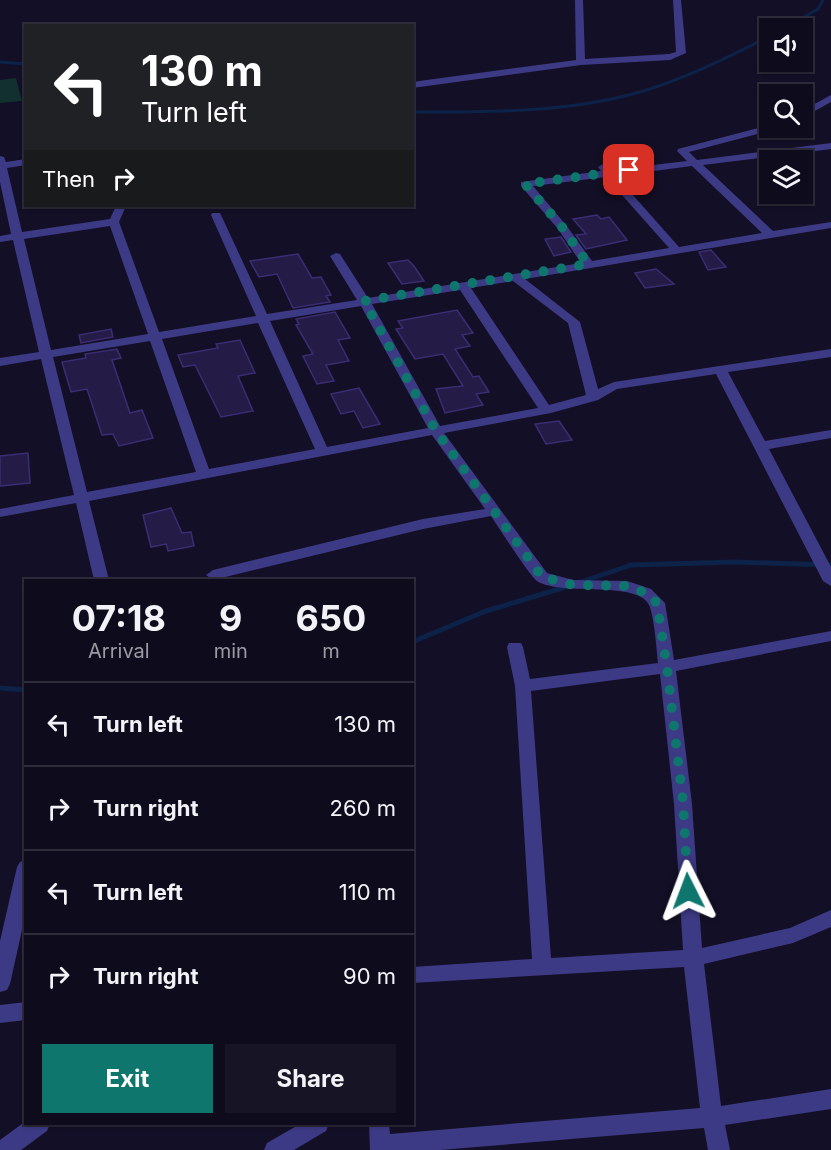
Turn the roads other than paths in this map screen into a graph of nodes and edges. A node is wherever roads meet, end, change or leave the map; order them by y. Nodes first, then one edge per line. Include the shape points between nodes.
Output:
1 (579, 0) edge
2 (677, 0) edge
3 (581, 62) junction
4 (414, 85) edge
5 (828, 102) edge
6 (813, 110) edge
7 (759, 131) edge
8 (831, 146) edge
9 (24, 162) edge
10 (694, 162) junction
11 (0, 163) edge
12 (604, 169) junction
13 (121, 207) edge
14 (216, 215) dead end
15 (114, 222) junction
16 (831, 225) edge
17 (771, 235) junction
18 (17, 237) junction
19 (0, 239) edge
20 (676, 250) junction
21 (336, 256) dead end
22 (588, 264) junction
23 (514, 276) junction
24 (463, 285) junction
25 (364, 301) junction
26 (262, 318) junction
27 (155, 336) junction
28 (831, 353) edge
29 (45, 354) junction
30 (0, 362) edge
31 (721, 370) junction
32 (593, 397) junction
33 (546, 410) junction
34 (436, 431) junction
35 (831, 434) edge
36 (762, 446) junction
37 (323, 453) junction
38 (204, 475) junction
39 (83, 498) junction
40 (496, 511) junction
41 (0, 513) edge
42 (213, 575) dead end
43 (102, 579) edge
44 (831, 581) edge
45 (831, 636) edge
46 (515, 647) dead end
47 (667, 668) junction
48 (523, 686) junction
49 (24, 876) edge
50 (831, 918) edge
51 (693, 958) junction
52 (542, 968) junction
53 (414, 975) edge
54 (0, 984) edge
55 (24, 1011) edge
56 (0, 1014) edge
57 (831, 1099) edge
58 (711, 1117) junction
59 (38, 1125) edge
60 (316, 1125) edge
61 (380, 1140) edge
62 (4, 1150) edge
63 (275, 1150) edge
64 (719, 1150) edge

1 - 3 street
2 - 3 street via 681,53
3 - 4 street
5 - 6 street
7 - 10 street via 682,151
8 - 10 street
9 - 11 street
10 - 12 street
10 - 17 street
11 - 18 street
12 - 20 street
12 - 22 street via 525,184
13 - 15 street
14 - 26 street
15 - 18 street
15 - 27 street
16 - 17 street
17 - 20 street
18 - 19 street
18 - 29 street
20 - 22 street
21 - 25 street
22 - 23 street
23 - 24 street
23 - 32 street via 574,322
24 - 25 street
24 - 33 street
25 - 26 street
25 - 34 street
26 - 27 street
26 - 37 street
27 - 29 street
27 - 38 street
28 - 31 street
29 - 30 street
29 - 39 street
31 - 32 street via 614,386
31 - 36 street
32 - 33 street
33 - 34 street
34 - 37 street
34 - 40 street
35 - 36 street
36 - 44 street
37 - 38 street
38 - 39 street
39 - 41 street
39 - 43 street
40 - 42 street via 423,524
40 - 47 street via 542,577 573,585 627,586 646,593 657,603
45 - 47 street
46 - 48 street
47 - 48 street
47 - 51 street via 683,802
48 - 52 street
49 - 54 street
50 - 51 street via 793,935
51 - 52 street
51 - 58 street
52 - 53 street
55 - 56 street
57 - 58 street
58 - 61 street
58 - 64 street
59 - 62 street
60 - 63 street

